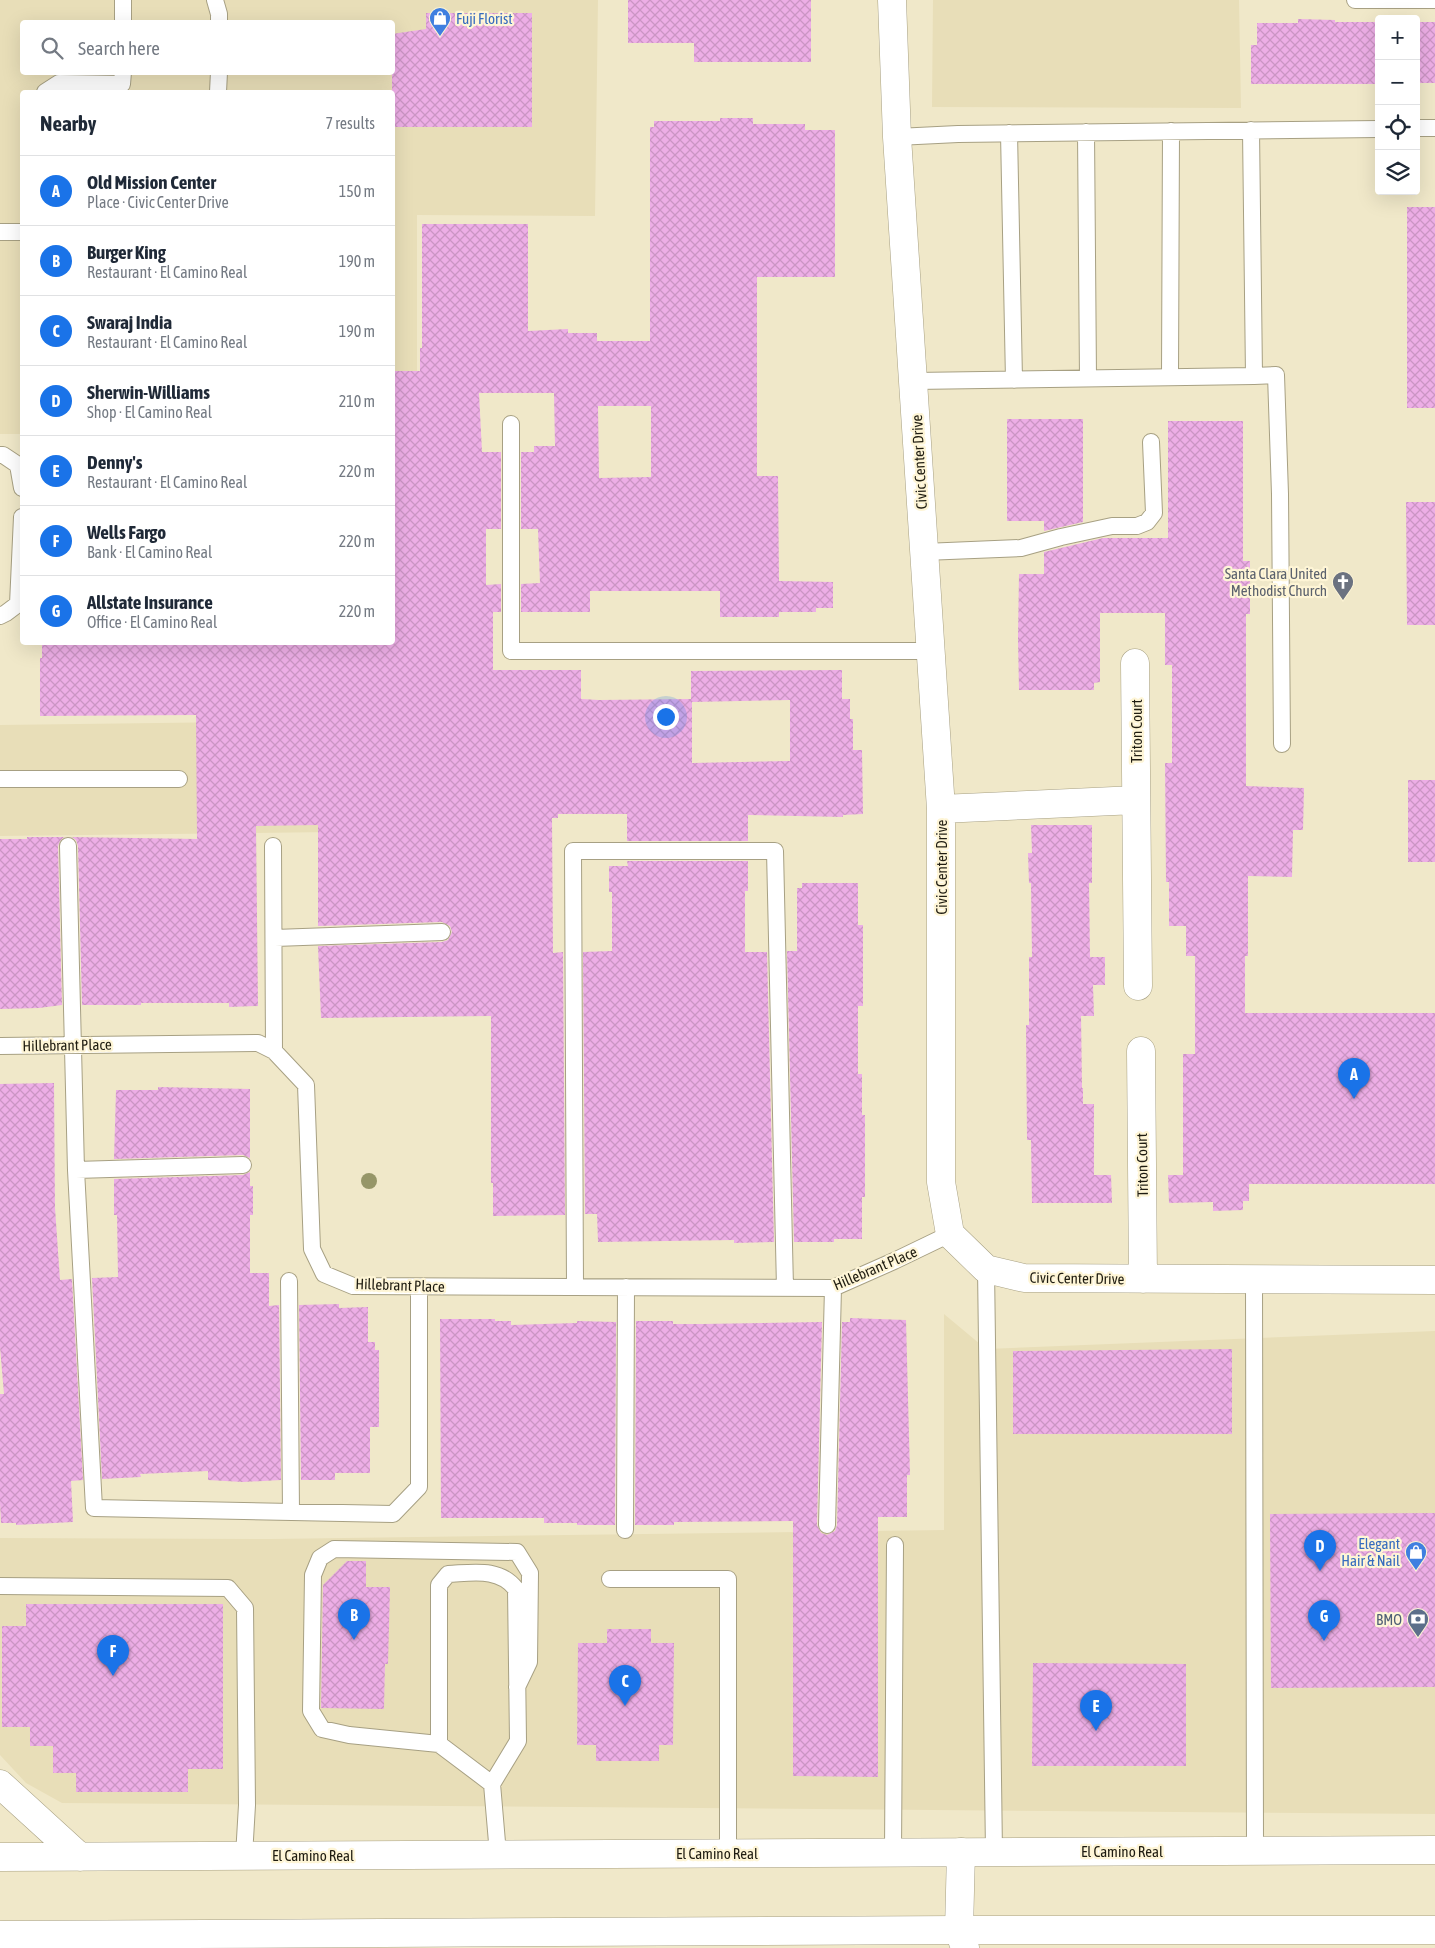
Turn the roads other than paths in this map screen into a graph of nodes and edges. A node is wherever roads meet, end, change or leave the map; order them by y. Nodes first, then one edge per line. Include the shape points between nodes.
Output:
1 (123, 0) edge
2 (215, 0) edge
3 (892, 0) edge
4 (1355, 0) edge
5 (1435, 0) edge
6 (123, 20) edge
7 (219, 20) edge
8 (122, 75) edge
9 (218, 75) edge
10 (48, 90) edge
11 (218, 90) edge
12 (1420, 128) edge
13 (1435, 128) edge
14 (1375, 129) edge
15 (1251, 130) junction
16 (1171, 131) junction
17 (1086, 132) junction
18 (1009, 133) junction
19 (897, 137) junction
20 (0, 232) edge
21 (20, 232) edge
22 (1254, 376) junction
23 (1170, 377) junction
24 (1088, 378) junction
25 (1014, 380) junction
26 (914, 381) junction
27 (511, 424) dead end
28 (1152, 442) dead end
29 (0, 455) edge
30 (20, 476) edge
31 (924, 552) junction
32 (20, 560) edge
33 (0, 616) edge
34 (930, 651) junction
35 (1135, 663) dead end
36 (1282, 744) dead end
37 (0, 779) edge
38 (179, 780) dead end
39 (1136, 800) junction
40 (941, 809) junction
41 (68, 846) dead end
42 (273, 846) dead end
43 (442, 932) dead end
44 (275, 938) junction
45 (1138, 986) dead end
46 (74, 1045) junction
47 (0, 1046) edge
48 (274, 1051) junction
49 (1141, 1051) dead end
50 (243, 1165) dead end
51 (76, 1170) junction
52 (950, 1234) junction
53 (986, 1269) junction
54 (1143, 1279) junction
55 (1254, 1279) junction
56 (289, 1280) dead end
57 (1435, 1280) edge
58 (419, 1287) junction
59 (575, 1287) junction
60 (626, 1287) junction
61 (785, 1288) junction
62 (833, 1288) junction
63 (291, 1512) junction
64 (827, 1525) dead end
65 (625, 1530) dead end
66 (895, 1545) dead end
67 (610, 1579) dead end
68 (0, 1586) edge
69 (517, 1687) junction
70 (439, 1744) junction
71 (0, 1784) edge
72 (492, 1784) junction
73 (1435, 1850) edge
74 (1255, 1851) junction
75 (893, 1852) junction
76 (961, 1852) junction
77 (994, 1852) junction
78 (728, 1853) junction
79 (498, 1854) junction
80 (244, 1856) junction
81 (0, 1857) edge
82 (80, 1857) junction
83 (1435, 1930) edge
84 (0, 1935) edge
85 (962, 1939) edge
86 (391, 1940) edge
87 (74, 1941) edge

1 - 6 lane
2 - 7 lane
3 - 19 main road, Civic Center Drive
4 - 5 lane
8 - 10 lane via 122,84 59,83
9 - 11 lane
12 - 13 lane
14 - 15 lane
15 - 16 lane
15 - 22 lane
16 - 17 lane
16 - 23 lane
17 - 18 lane
17 - 24 lane
18 - 19 lane
18 - 25 lane
19 - 26 main road, Civic Center Drive
20 - 21 lane
22 - 23 lane
22 - 36 lane via 1276,375
23 - 24 lane
24 - 25 lane
25 - 26 lane
26 - 31 main road, Civic Center Drive
27 - 34 lane via 511,651
28 - 31 lane via 1154,513 1147,522 1138,526 1112,526 1021,548
29 - 30 lane via 18,465
31 - 34 main road, Civic Center Drive
32 - 33 lane via 18,604
34 - 40 main road, Civic Center Drive
35 - 39 main road, Triton Court
37 - 38 lane
39 - 40 main road
39 - 45 main road, Triton Court
40 - 52 main road, Civic Center Drive via 941,1182
41 - 46 lane
42 - 44 lane
43 - 44 lane
44 - 48 lane
46 - 47 lane, Hillebrant Place
46 - 48 lane, Hillebrant Place via 258,1043
46 - 51 lane
48 - 58 lane, Hillebrant Place via 306,1085 312,1249 324,1274 353,1286
49 - 54 main road, Triton Court
50 - 51 lane
51 - 63 lane via 94,1508
52 - 53 main road
52 - 62 lane, Hillebrant Place
53 - 54 main road, Civic Center Drive via 1024,1278
53 - 77 lane
54 - 55 main road, Civic Center Drive
55 - 57 main road, Civic Center Drive
55 - 74 lane
56 - 63 lane
58 - 59 lane, Hillebrant Place
58 - 63 lane via 419,1487 393,1514
59 - 60 lane, Hillebrant Place
59 - 61 lane via 573,851 775,851
60 - 61 lane, Hillebrant Place
60 - 65 lane
61 - 62 lane, Hillebrant Place
62 - 64 lane
66 - 75 lane
67 - 78 lane via 728,1579
68 - 80 lane via 228,1588 245,1608 247,1805
69 - 70 lane via 516,1589 509,1580 489,1572 448,1574 438,1585
69 - 70 lane via 529,1662 530,1573 516,1552 334,1549 320,1558 313,1575 311,1712 322,1729 349,1735
69 - 72 lane via 518,1741
70 - 72 lane
71 - 82 main road
72 - 79 lane
73 - 74 main road, El Camino Real
74 - 77 main road, El Camino Real
75 - 76 main road, El Camino Real
75 - 78 main road, El Camino Real
76 - 77 main road, El Camino Real
76 - 85 main road
78 - 79 main road, El Camino Real
79 - 80 main road, El Camino Real
80 - 82 main road, El Camino Real
81 - 82 main road, El Camino Real
83 - 85 main road
84 - 87 main road
85 - 86 main road
86 - 87 main road

